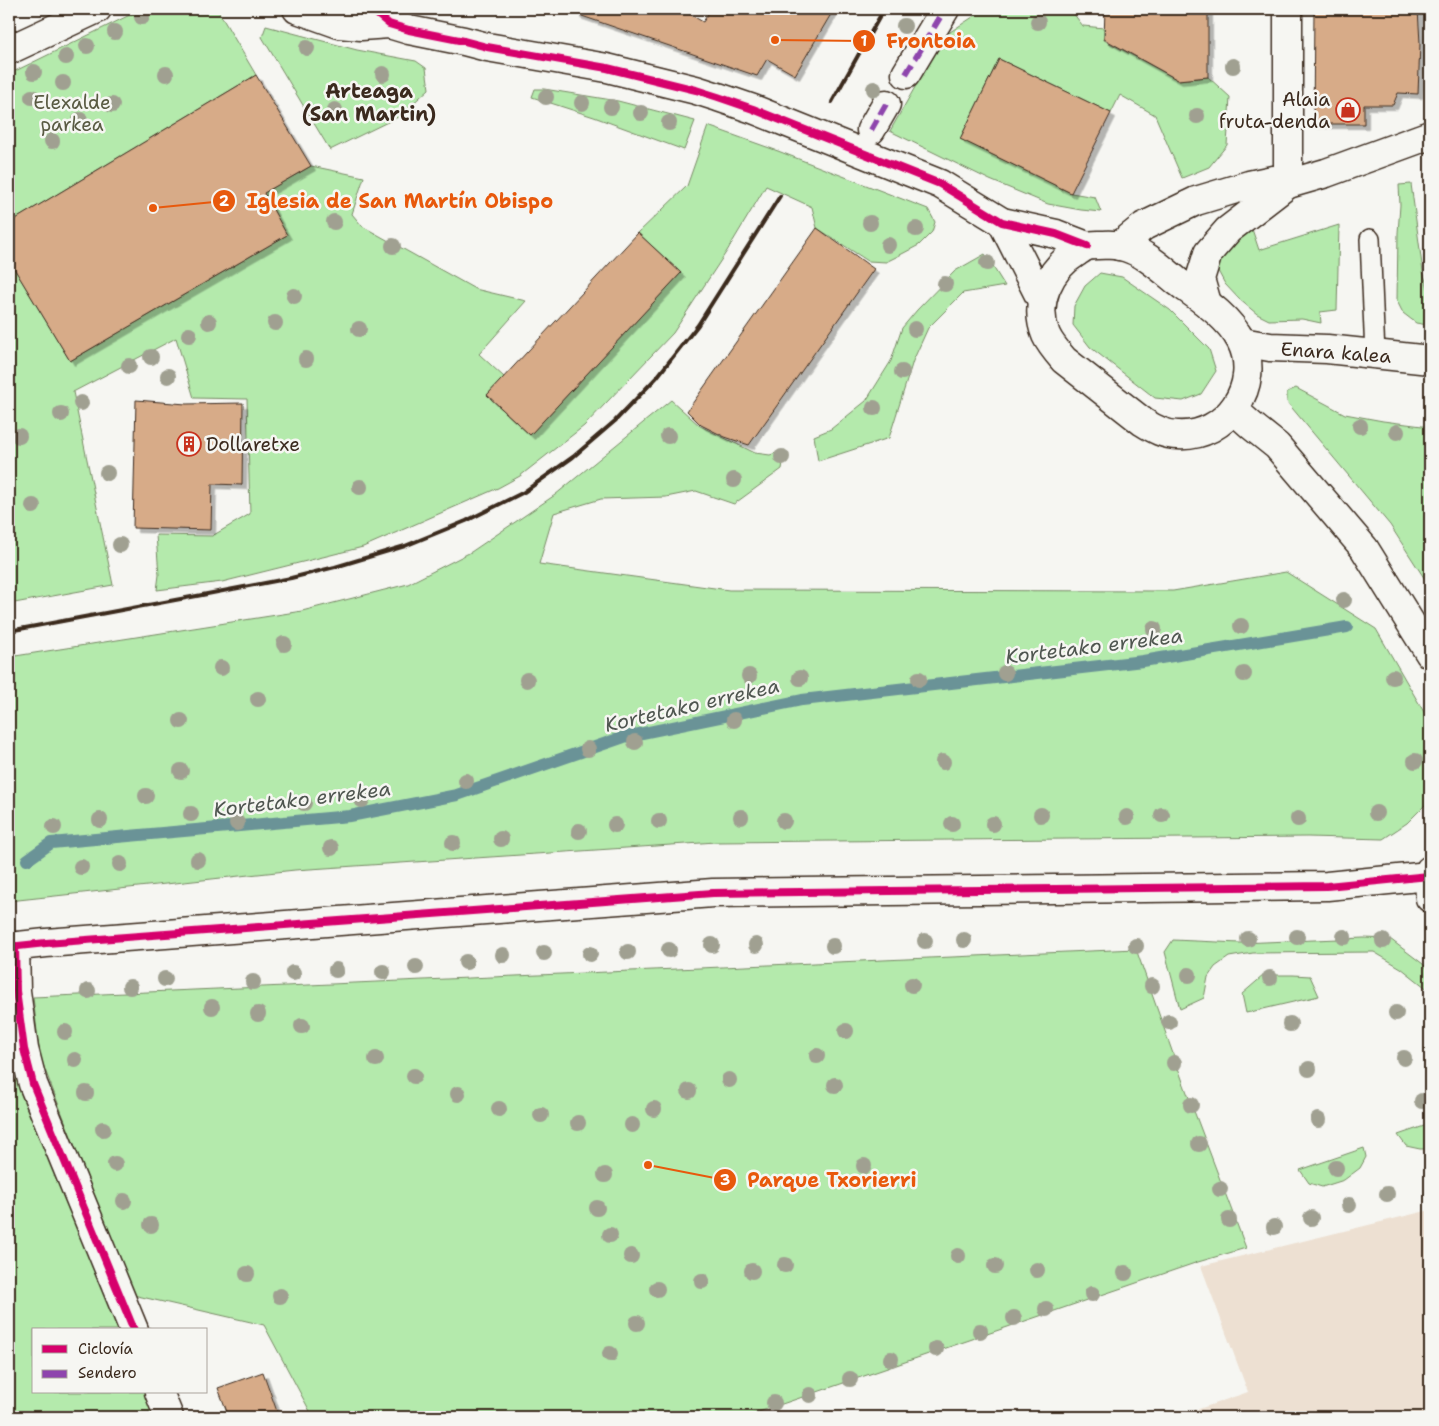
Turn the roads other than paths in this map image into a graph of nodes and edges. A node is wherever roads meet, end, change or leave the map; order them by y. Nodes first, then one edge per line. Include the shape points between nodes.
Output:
1 (97, 9) edge
2 (297, 9) edge
3 (946, 9) edge
4 (1288, 9) edge
5 (380, 16) edge
6 (9, 50) edge
7 (906, 74) dead end
8 (886, 104) dead end
9 (871, 130) dead end
10 (1430, 135) edge
11 (1288, 184) junction
12 (1002, 222) junction
13 (1370, 239) dead end
14 (1087, 246) junction
15 (1119, 246) junction
16 (1042, 301) junction
17 (1207, 303) junction
18 (1242, 342) junction
19 (1375, 354) junction
20 (1430, 360) edge
21 (1234, 410) junction
22 (1430, 654) edge
23 (1430, 881) edge
24 (12, 947) edge
25 (133, 1328) edge
26 (160, 1394) edge
27 (170, 1417) edge

1 - 6 street
2 - 5 street via 339,24 360,26
3 - 7 street
4 - 11 street
5 - 12 street via 409,30 607,68 718,97 940,184
8 - 9 street
10 - 11 street
11 - 15 street via 1273,180 1196,201 1144,226
11 - 17 street via 1228,230 1208,253 1200,280
12 - 14 street via 1056,234
12 - 16 street
13 - 19 lane
14 - 15 street
14 - 16 street via 1056,269
15 - 17 street via 1146,258
16 - 21 street via 1042,318 1054,349 1153,428 1164,433 1192,434 1209,430
17 - 18 street via 1233,328
18 - 19 street, Enara kalea
18 - 21 street via 1248,372 1244,392
19 - 20 street, Enara kalea
21 - 22 street via 1277,446 1364,548
23 - 24 street via 1327,886 713,893
24 - 25 street via 24,1049 33,1084
26 - 27 street

